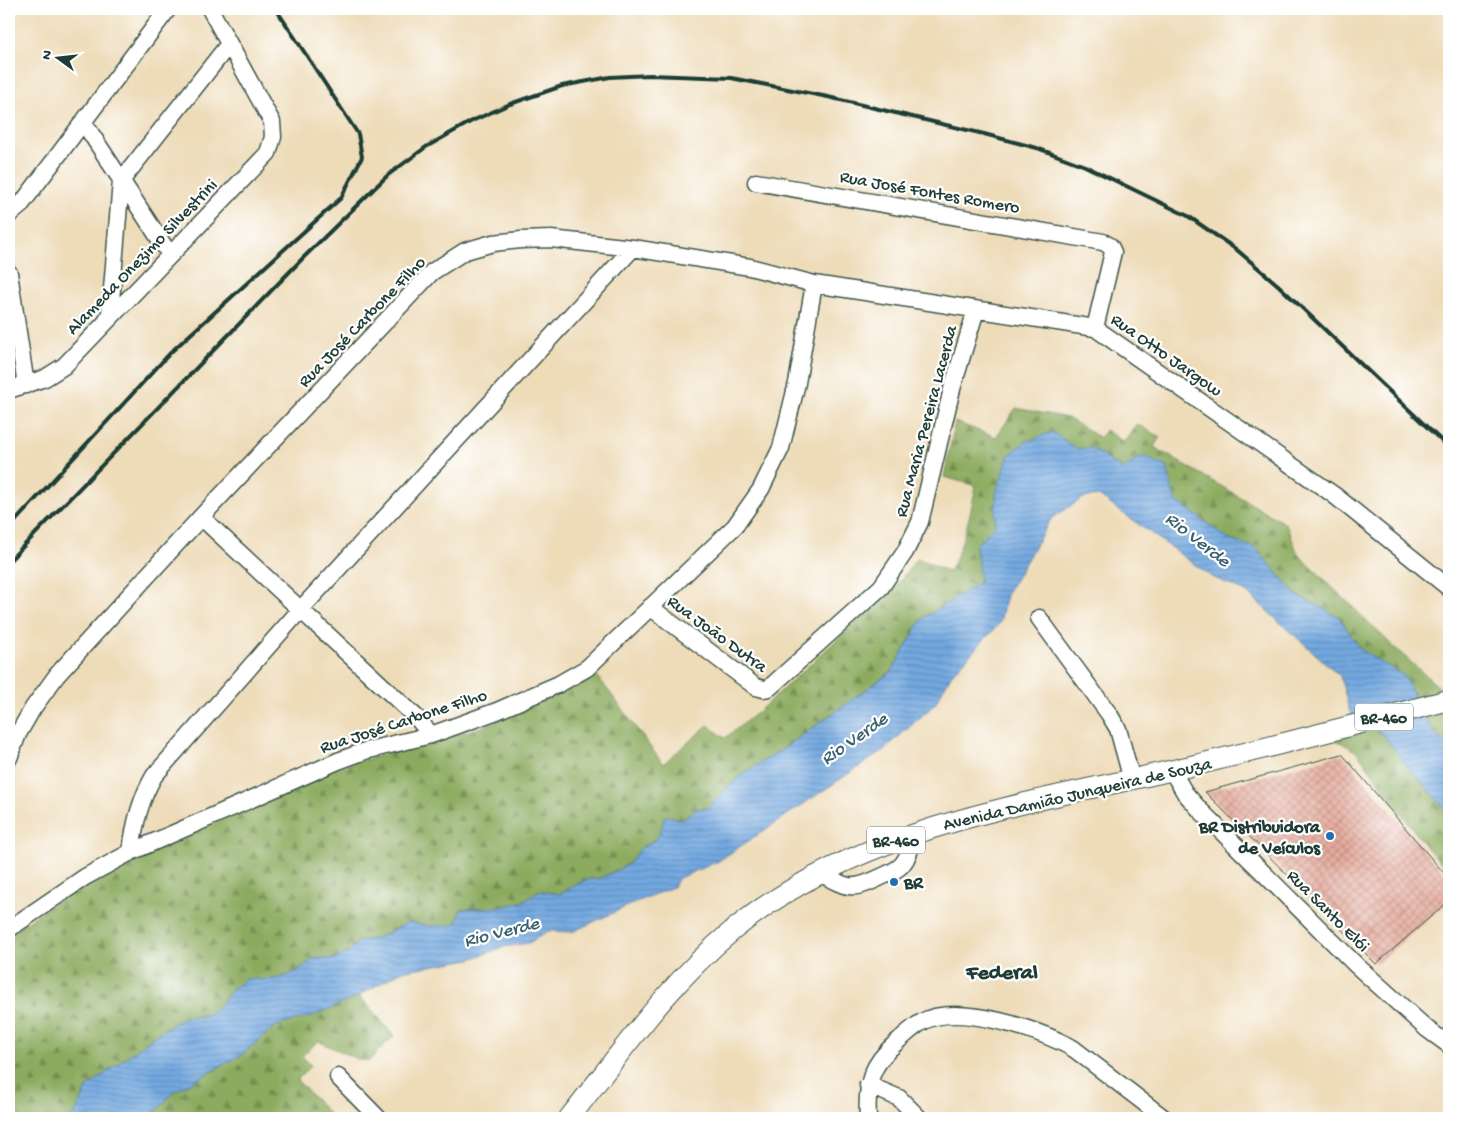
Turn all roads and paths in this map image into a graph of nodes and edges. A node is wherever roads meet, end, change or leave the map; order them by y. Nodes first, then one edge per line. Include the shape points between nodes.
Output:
1 (210, 9) edge
2 (167, 10) edge
3 (229, 44) junction
4 (84, 123) junction
5 (121, 181) junction
6 (756, 182) dead end
7 (9, 215) edge
8 (633, 248) junction
9 (170, 255) junction
10 (750, 267) joint
11 (9, 273) edge
12 (814, 284) junction
13 (976, 310) junction
14 (107, 321) junction
15 (1095, 328) junction
16 (26, 385) junction
17 (9, 390) edge
18 (202, 518) junction
19 (1449, 588) edge
20 (650, 608) junction
21 (301, 609) junction
22 (1039, 618) dead end
23 (764, 689) joint
24 (1449, 700) edge
25 (431, 735) junction
26 (9, 758) edge
27 (1172, 771) junction
28 (1132, 780) junction
29 (915, 833) junction
30 (131, 852) junction
31 (820, 873) junction
32 (9, 929) edge
33 (1449, 1045) edge
34 (338, 1077) dead end
35 (868, 1085) junction
36 (378, 1118) edge
37 (569, 1118) edge
38 (868, 1118) edge
39 (919, 1118) edge
40 (1164, 1118) edge

1 - 3 street
2 - 4 street
3 - 5 street
3 - 9 street, Alameda Onezimo Silvestrini via 272,122 273,137 268,153
4 - 5 street
4 - 7 street via 20,206
5 - 9 street
5 - 14 street
6 - 15 street, Rua José Fontes Romero via 1107,243 1113,252
8 - 10 street, Rua José Carbone Filho
8 - 18 street, Rua José Carbone Filho via 551,239 502,242 465,251 432,272
8 - 21 street
9 - 14 street, Alameda Onezimo Silvestrini
10 - 12 street, Rua Otto Jargow
11 - 16 street
12 - 13 street, Rua Otto Jargow
12 - 20 street, Rua José Carbone Filho via 797,383 781,448 761,489 735,526
13 - 15 street, Rua Otto Jargow
13 - 23 street, Rua Maria Pereira Lacerda via 952,389 920,522 905,552 881,587 770,688
14 - 16 street, Alameda Onezimo Silvestrini via 64,366
15 - 19 street, Rua Otto Jargow via 1334,495
16 - 17 street, Alameda Onezimo Silvestrini
18 - 21 street
18 - 26 street, Rua José Carbone Filho via 57,675 18,734
20 - 23 street, Rua João Dutra via 756,687
20 - 25 street, Rua José Carbone Filho via 587,668 497,711
21 - 25 street
21 - 30 street via 154,776 144,792
22 - 28 street via 1118,729
24 - 27 main road, Avenida Damião Junqueira de Souza / BR-460
25 - 30 street, Rua José Carbone Filho via 338,760
27 - 28 main road, Avenida Damião Junqueira de Souza / BR-460
27 - 33 street, Rua Santo Elói via 1200,810 1356,965
28 - 29 main road, Avenida Damião Junqueira de Souza / BR-460
29 - 31 main road, Avenida Damião Junqueira de Souza / BR-460
29 - 31 street via 905,862 863,886 839,884
30 - 32 street, Rua José Carbone Filho via 85,877
31 - 37 main road, Avenida Damião Junqueira de Souza / BR-460 via 732,931 696,964 662,1000
34 - 36 street
35 - 38 street
35 - 39 street via 899,1098
35 - 40 street via 880,1059 922,1022 948,1016 976,1017 1018,1025 1060,1040

